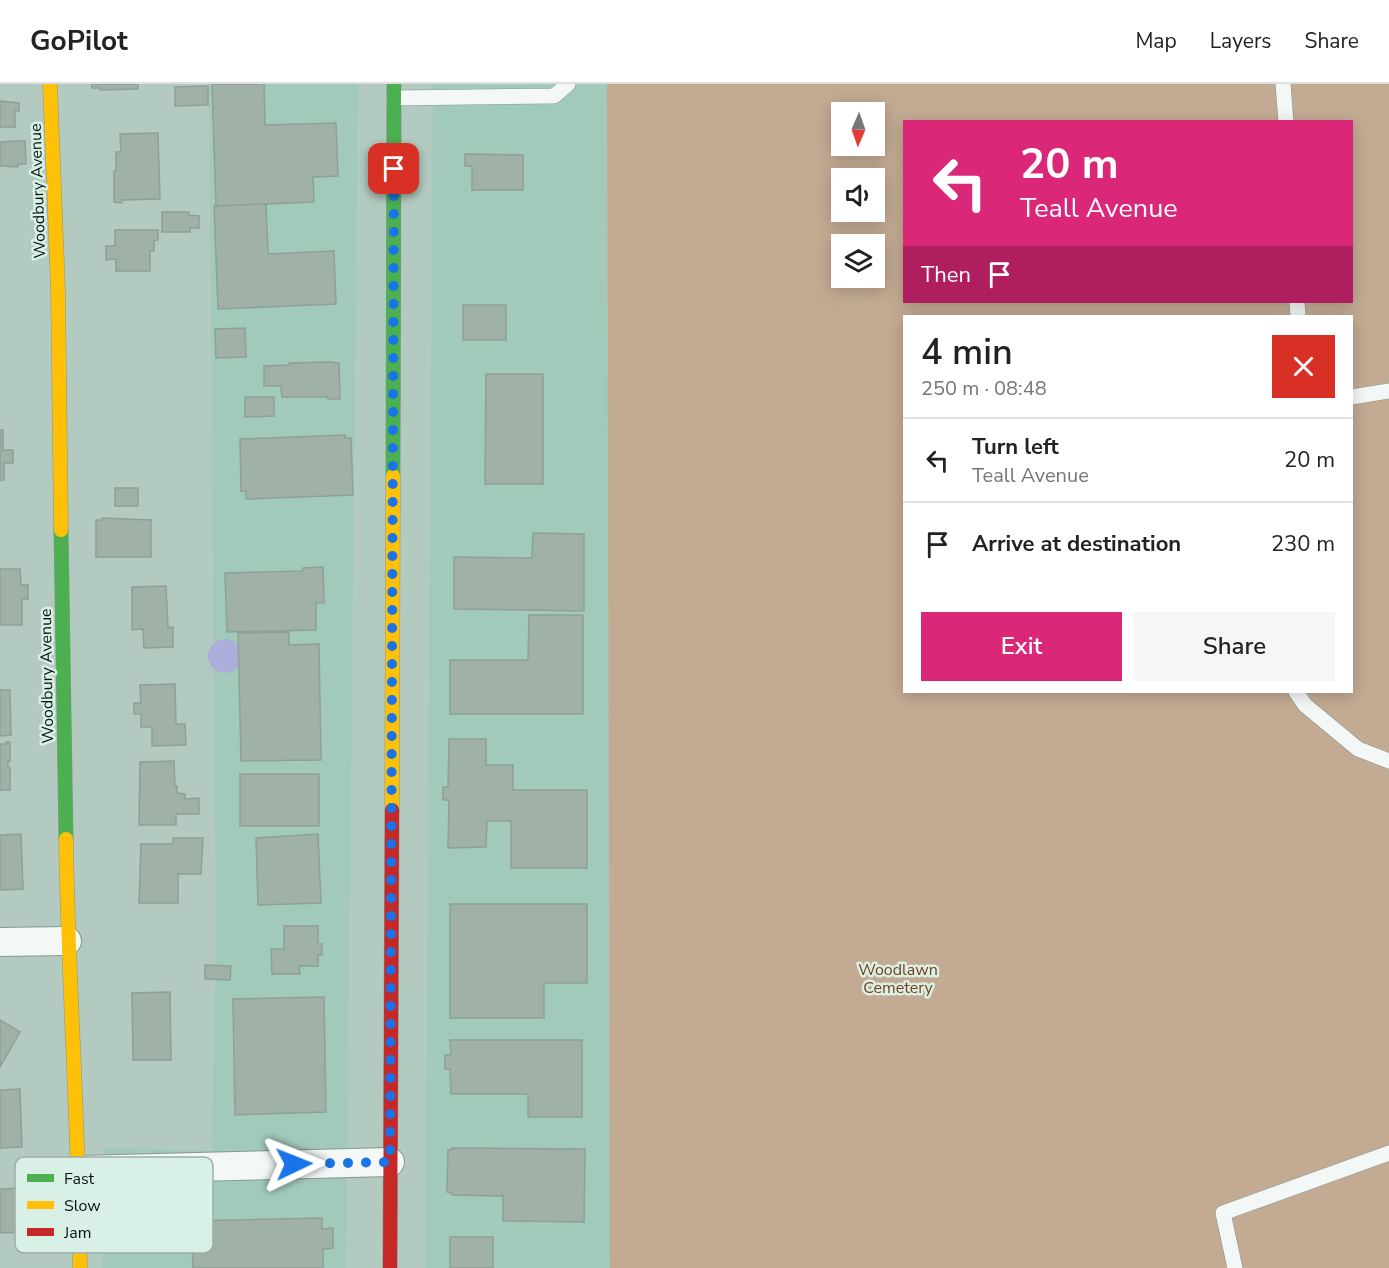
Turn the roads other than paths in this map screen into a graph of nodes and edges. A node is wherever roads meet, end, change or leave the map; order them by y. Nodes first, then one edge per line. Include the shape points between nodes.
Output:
1 (50, 84) edge
2 (568, 84) edge
3 (1283, 84) edge
4 (394, 91) edge
5 (1286, 120) edge
6 (1389, 390) edge
7 (1353, 397) edge
8 (1297, 693) edge
9 (1389, 761) edge
10 (67, 941) junction
11 (0, 942) edge
12 (1389, 1154) edge
13 (78, 1157) edge
14 (390, 1162) junction
15 (213, 1167) edge
16 (80, 1253) edge
17 (80, 1268) edge
18 (390, 1268) edge
19 (1236, 1268) edge

1 - 10 street, Woodbury Avenue via 58,302
2 - 4 lane via 554,96
3 - 5 lane
4 - 14 street
6 - 7 lane
8 - 9 lane via 1305,705 1358,748
10 - 11 street
10 - 13 street, Woodbury Avenue
12 - 19 lane via 1222,1213
14 - 15 street
14 - 18 street
16 - 17 street, Woodbury Avenue

